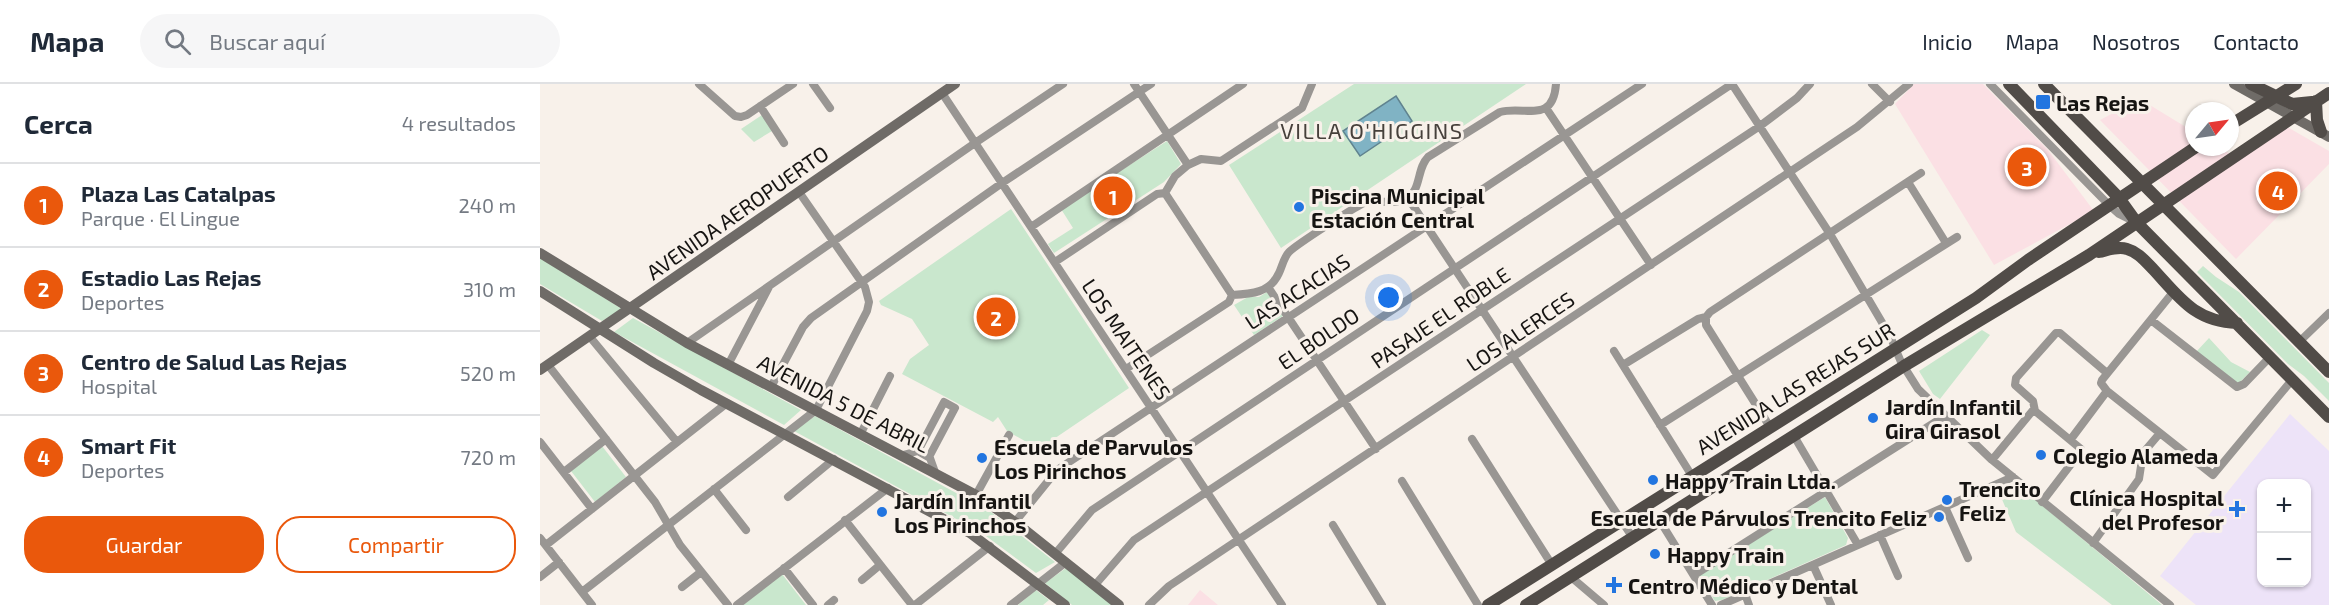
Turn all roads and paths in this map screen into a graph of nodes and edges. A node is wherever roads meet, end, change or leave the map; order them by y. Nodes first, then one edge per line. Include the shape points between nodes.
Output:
1 (699, 84) edge
2 (794, 84) edge
3 (813, 84) edge
4 (955, 84) edge
5 (1063, 84) edge
6 (1134, 84) edge
7 (1151, 84) edge
8 (1243, 84) edge
9 (1312, 84) edge
10 (1556, 84) edge
11 (1642, 84) edge
12 (1732, 84) edge
13 (1810, 84) edge
14 (1872, 84) edge
15 (1909, 84) edge
16 (1990, 84) edge
17 (2009, 84) edge
18 (2044, 84) edge
19 (2235, 84) edge
20 (2251, 84) edge
21 (2296, 84) edge
22 (1139, 92) junction
23 (942, 93) junction
24 (2329, 93) edge
25 (2271, 99) junction
26 (1890, 102) junction
27 (2316, 102) junction
28 (760, 106) junction
29 (830, 108) dead end
30 (1546, 108) junction
31 (2294, 117) junction
32 (2239, 119) edge
33 (1760, 126) junction
34 (2325, 134) edge
35 (1168, 135) junction
36 (1564, 136) junction
37 (784, 142) dead end
38 (975, 142) junction
39 (2185, 154) edge
40 (1188, 165) junction
41 (1790, 171) junction
42 (1921, 173) dead end
43 (1592, 177) junction
44 (1908, 182) junction
45 (2142, 182) junction
46 (1002, 183) junction
47 (799, 192) junction
48 (1165, 193) junction
49 (1408, 198) junction
50 (2114, 201) junction
51 (2163, 204) junction
52 (1620, 219) junction
53 (2137, 223) junction
54 (1031, 227) junction
55 (1427, 227) junction
56 (1830, 234) junction
57 (1957, 237) dead end
58 (833, 241) junction
59 (1947, 243) junction
60 (540, 253) edge
61 (2089, 255) junction
62 (1054, 262) junction
63 (1651, 265) junction
64 (1455, 268) junction
65 (862, 282) junction
66 (770, 286) junction
67 (1268, 287) junction
68 (540, 291) edge
69 (2174, 291) junction
70 (1865, 294) junction
71 (1232, 295) junction
72 (647, 298) junction
73 (630, 310) junction
74 (1483, 310) junction
75 (2329, 313) edge
76 (1706, 317) junction
77 (1289, 318) junction
78 (647, 320) junction
79 (2151, 320) junction
80 (2236, 323) junction
81 (602, 329) junction
82 (1917, 334) junction
83 (590, 337) junction
84 (687, 343) junction
85 (2298, 343) junction
86 (1895, 348) junction
87 (1614, 351) dead end
88 (1515, 356) junction
89 (2270, 357) junction
90 (1317, 360) junction
91 (1903, 364) junction
92 (728, 365) junction
93 (1623, 365) junction
94 (544, 368) edge
95 (1126, 369) junction
96 (2329, 372) edge
97 (2107, 373) junction
98 (890, 376) dead end
99 (1738, 376) junction
100 (2292, 380) junction
101 (771, 387) junction
102 (2107, 391) junction
103 (1344, 402) junction
104 (727, 403) junction
105 (1151, 408) junction
106 (2034, 409) junction
107 (816, 410) junction
108 (2327, 413) edge
109 (1945, 416) junction
110 (1660, 425) junction
111 (1770, 427) junction
112 (785, 433) junction
113 (861, 433) junction
114 (2160, 433) junction
115 (1009, 435) dead end
116 (1794, 436) junction
117 (606, 439) junction
118 (1472, 439) dead end
119 (2071, 439) junction
120 (540, 442) edge
121 (677, 442) junction
122 (1376, 448) junction
123 (918, 451) junction
124 (1180, 452) junction
125 (903, 455) junction
126 (929, 457) junction
127 (834, 459) junction
128 (1992, 460) junction
129 (564, 472) junction
130 (935, 472) junction
131 (635, 475) junction
132 (1692, 476) junction
133 (2013, 477) junction
134 (1402, 481) dead end
135 (888, 488) junction
136 (714, 489) junction
137 (1827, 492) junction
138 (1208, 493) junction
139 (976, 495) junction
140 (788, 497) dead end
141 (2042, 502) junction
142 (1945, 507) junction
143 (592, 508) junction
144 (845, 520) junction
145 (1621, 520) junction
146 (1660, 521) junction
147 (1015, 522) junction
148 (668, 524) junction
149 (1333, 525) dead end
150 (746, 530) dead end
151 (1880, 535) junction
152 (1633, 538) junction
153 (1239, 540) junction
154 (543, 542) edge
155 (2094, 543) junction
156 (1858, 545) junction
157 (990, 546) junction
158 (1055, 554) junction
159 (1968, 558) dead end
160 (559, 562) junction
161 (1065, 562) junction
162 (880, 565) junction
163 (1552, 565) junction
164 (1813, 565) junction
165 (784, 568) junction
166 (701, 572) junction
167 (1694, 575) junction
168 (1898, 576) dead end
169 (540, 577) edge
170 (1571, 577) junction
171 (862, 580) dead end
172 (1038, 584) junction
173 (1095, 585) junction
174 (682, 587) dead end
175 (582, 592) junction
176 (1745, 594) junction
177 (592, 605) edge
178 (728, 605) edge
179 (737, 605) edge
180 (813, 605) edge
181 (913, 605) edge
182 (1011, 605) edge
183 (1065, 605) edge
184 (1119, 605) edge
185 (1149, 605) edge
186 (1282, 605) edge
187 (1382, 605) edge
188 (1478, 605) edge
189 (1488, 605) edge
190 (1526, 605) edge
191 (1604, 605) edge
192 (1712, 605) edge
193 (1721, 605) edge
194 (1749, 605) edge
195 (1831, 605) edge
196 (2170, 605) edge

1 - 28 street via 735,116 741,117
2 - 28 street
3 - 29 street
4 - 23 main road, AVENIDA AEROPUERTO
5 - 38 street
6 - 22 street
7 - 22 street
8 - 35 street
9 - 40 street via 1305,105 1293,114 1221,161 1201,159
10 - 30 street via 1552,102
11 - 36 street, LAS ACACIAS
12 - 33 street
12 - 43 street, EL BOLDO
13 - 33 street, PASAJE EL ROBLE
14 - 26 street
15 - 26 street, LOS ALERCES
16 - 50 street
17 - 50 main road
18 - 45 main road
19 - 25 main road
20 - 25 main road
21 - 25 main road
22 - 35 street
22 - 46 street
23 - 38 street, LOS MAITENES
23 - 47 main road, AVENIDA AEROPUERTO
24 - 27 main road, AVENIDA LAS REJAS SUR
25 - 27 main road via 2292,104
25 - 31 main road
25 - 32 main road
26 - 41 street, LOS ALERCES
27 - 31 main road, AVENIDA LAS REJAS SUR
27 - 34 main road via 2317,120
28 - 37 street
30 - 36 street
30 - 49 street via 1500,112 1428,157
31 - 34 main road
31 - 51 main road, AVENIDA LAS REJAS SUR
33 - 41 street
33 - 52 street, PASAJE EL ROBLE
35 - 40 street
35 - 54 street
36 - 43 street
36 - 55 street, LAS ACACIAS
38 - 46 street, LOS MAITENES
38 - 58 street
39 - 45 main road, AVENIDA LAS REJAS SUR
40 - 48 street via 1175,176
41 - 56 street
41 - 63 street, LOS ALERCES
42 - 44 street
43 - 52 street
43 - 64 street, EL BOLDO
44 - 56 street
44 - 59 street
45 - 50 main road, AVENIDA LAS REJAS SUR
45 - 51 main road
46 - 54 street, LOS MAITENES
46 - 65 street
47 - 58 street
47 - 72 main road, AVENIDA AEROPUERTO
48 - 62 street via 1156,194
48 - 71 street
49 - 55 street
49 - 67 street via 1364,202 1288,253 1278,277
50 - 53 main road
50 - 82 main road, AVENIDA LAS REJAS SUR via 1976,298
51 - 53 main road, AVENIDA LAS REJAS SUR
51 - 85 main road
52 - 63 street
52 - 74 street, PASAJE EL ROBLE
53 - 61 main road, AVENIDA LAS REJAS SUR
53 - 80 main road
54 - 62 street, LOS MAITENES
55 - 64 street
55 - 77 street, LAS ACACIAS
56 - 70 street
56 - 76 street
57 - 59 street
58 - 65 street
58 - 66 street
59 - 70 street
60 - 73 main road, AVENIDA 5 DE ABRIL
61 - 69 main road via 2123,248 2133,251
61 - 91 main road, AVENIDA LAS REJAS SUR
62 - 95 street, LOS MAITENES
63 - 88 street, LOS ALERCES
64 - 74 street
64 - 90 street, EL BOLDO
65 - 101 street via 807,322
65 - 107 street via 869,302 867,311
66 - 84 street
66 - 92 street
67 - 71 street via 1256,294
67 - 77 street
68 - 81 main road
69 - 79 street
69 - 80 main road via 2200,315
70 - 86 street
70 - 99 street
71 - 95 street via 1229,302
72 - 73 main road, AVENIDA AEROPUERTO
72 - 78 main road
73 - 78 main road, AVENIDA 5 DE ABRIL
73 - 81 main road, AVENIDA AEROPUERTO
74 - 88 street
74 - 103 street, PASAJE EL ROBLE
75 - 85 street
76 - 93 street
76 - 99 street via 1706,325
77 - 90 street
77 - 105 street, LAS ACACIAS
78 - 84 main road, AVENIDA 5 DE ABRIL
79 - 89 street via 2237,387
79 - 97 street
80 - 89 main road
81 - 83 main road, AVENIDA AEROPUERTO
81 - 104 main road
82 - 86 main road, AVENIDA LAS REJAS SUR
82 - 91 main road
83 - 94 main road, AVENIDA AEROPUERTO
83 - 121 street
84 - 92 main road, AVENIDA 5 DE ABRIL
85 - 96 main road
86 - 91 street
86 - 111 main road, AVENIDA LAS REJAS SUR
87 - 93 street
88 - 122 street, LOS ALERCES
88 - 145 street
89 - 100 main road
90 - 103 street
90 - 124 street, EL BOLDO
91 - 109 street via 1918,389
91 - 116 main road, AVENIDA LAS REJAS SUR
92 - 101 main road, AVENIDA 5 DE ABRIL
93 - 110 street
94 - 117 street
95 - 105 street, LOS MAITENES
97 - 102 street via 2101,383
97 - 106 street via 2060,333 2054,335 2016,378 2015,385 2032,401
98 - 113 street
99 - 110 street
99 - 111 street
100 - 108 main road
100 - 114 street via 2213,475
101 - 107 main road, AVENIDA 5 DE ABRIL
102 - 114 street
102 - 119 street
103 - 122 street
103 - 138 street, PASAJE EL ROBLE
104 - 112 main road
104 - 121 street
105 - 124 street, LOS MAITENES
105 - 147 street, LAS ACACIAS via 1054,472
106 - 119 street
106 - 128 street
107 - 112 street
107 - 113 main road, AVENIDA 5 DE ABRIL
109 - 128 street
109 - 137 street
110 - 132 street
111 - 132 main road, AVENIDA LAS REJAS SUR
112 - 127 main road
112 - 136 street
113 - 125 main road, AVENIDA 5 DE ABRIL
114 - 155 street via 2144,453 2139,479
115 - 139 street
116 - 137 street
116 - 146 main road, AVENIDA LAS REJAS SUR
117 - 129 street
117 - 131 street
118 - 163 street
119 - 141 street via 2081,452
120 - 129 street
121 - 131 street
122 - 153 street, LOS ALERCES
123 - 125 street
123 - 126 street
123 - 126 street via 944,402 955,408
124 - 138 street, LOS MAITENES
124 - 158 street, EL BOLDO via 1089,512
125 - 130 main road, AVENIDA 5 DE ABRIL
126 - 130 street
127 - 135 main road
127 - 140 street
128 - 133 street
129 - 143 street
130 - 139 main road, AVENIDA 5 DE ABRIL
131 - 143 street
131 - 148 street
132 - 145 main road, AVENIDA LAS REJAS SUR
133 - 141 street
133 - 142 street
134 - 188 street
135 - 144 street
135 - 157 main road
136 - 148 street
136 - 150 street
137 - 156 street
137 - 167 street
138 - 153 street, LOS MAITENES
138 - 173 street, PASAJE EL ROBLE via 1130,543
139 - 147 main road, AVENIDA 5 DE ABRIL
141 - 155 street
142 - 151 street
142 - 159 street
143 - 154 street
144 - 162 street
144 - 165 street
145 - 152 street
145 - 163 main road, AVENIDA LAS REJAS SUR
146 - 152 main road, AVENIDA LAS REJAS SUR
146 - 167 street
147 - 158 main road, AVENIDA 5 DE ABRIL
148 - 166 street
148 - 175 street
149 - 187 street
151 - 156 street
151 - 168 street
152 - 170 main road, AVENIDA LAS REJAS SUR
153 - 185 street, LOS ALERCES via 1169,586
153 - 186 street, LOS MAITENES
154 - 160 street
155 - 196 street
156 - 164 street
157 - 172 main road
157 - 181 street
158 - 161 main road, AVENIDA 5 DE ABRIL
160 - 169 street
160 - 175 street
161 - 172 street
161 - 173 main road, AVENIDA 5 DE ABRIL
162 - 171 street
162 - 181 street
163 - 189 main road, AVENIDA LAS REJAS SUR
164 - 176 street
164 - 195 street
165 - 179 street
165 - 180 street
166 - 174 street
166 - 178 street
167 - 192 street
170 - 190 main road, AVENIDA LAS REJAS SUR
170 - 191 street
172 - 182 street
172 - 183 main road
173 - 184 main road, AVENIDA 5 DE ABRIL
175 - 177 street
176 - 193 street
176 - 194 street

